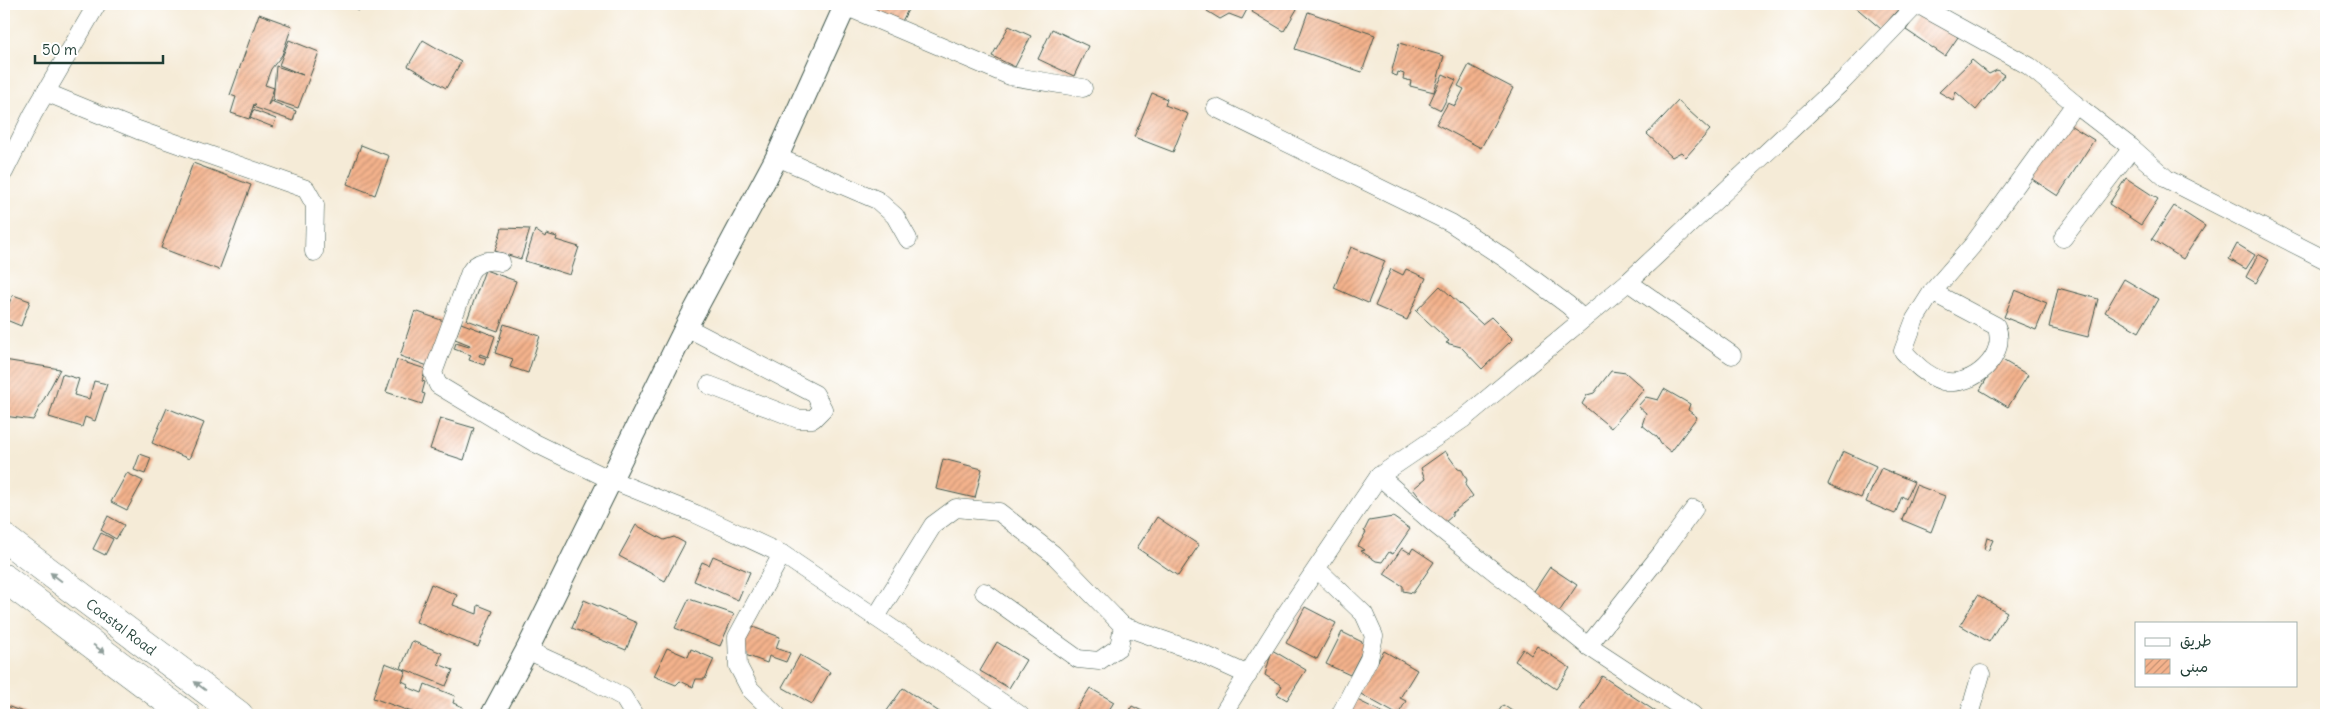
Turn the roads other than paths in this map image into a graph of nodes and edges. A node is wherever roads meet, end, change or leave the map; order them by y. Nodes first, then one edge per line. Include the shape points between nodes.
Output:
1 (98, 4) edge
2 (1917, 4) edge
3 (845, 5) edge
4 (1083, 88) dead end
5 (45, 92) junction
6 (2075, 104) junction
7 (1216, 108) dead end
8 (2132, 148) junction
9 (777, 157) junction
10 (4, 172) edge
11 (2063, 238) dead end
12 (908, 239) dead end
13 (314, 252) dead end
14 (2326, 260) edge
15 (501, 262) dead end
16 (1628, 282) junction
17 (1932, 292) junction
18 (1583, 319) junction
19 (686, 327) junction
20 (1732, 355) dead end
21 (709, 385) dead end
22 (1379, 476) junction
23 (609, 480) junction
24 (1694, 509) dead end
25 (4, 538) edge
26 (782, 554) junction
27 (1317, 569) junction
28 (4, 578) edge
29 (984, 592) dead end
30 (82, 597) junction
31 (876, 617) junction
32 (65, 624) junction
33 (1122, 626) junction
34 (1588, 646) junction
35 (527, 650) junction
36 (1981, 674) dead end
37 (1248, 676) junction
38 (497, 710) edge
39 (186, 715) edge
40 (238, 715) edge
41 (634, 715) edge
42 (777, 715) edge
43 (1020, 715) edge
44 (1222, 715) edge
45 (1340, 715) edge
46 (1693, 715) edge
47 (1968, 715) edge

1 - 5 street
2 - 6 street via 2029,66
2 - 16 street via 1842,82
3 - 4 street via 1010,76
3 - 9 street
5 - 10 street
5 - 13 street via 138,130 306,189 315,204
6 - 8 street
6 - 17 street via 1972,246
7 - 18 street via 1451,224 1506,259
8 - 11 street
8 - 14 street via 2167,178
9 - 12 street via 877,200 895,216
9 - 19 street
15 - 23 street via 488,260 470,272 436,365 434,374 438,385 535,444
16 - 18 street
16 - 20 street
17 - 17 street via 1996,326 2000,334 1998,348 1988,365 1963,382 1944,381 1922,372 1903,351 1915,319
18 - 22 street via 1463,419
19 - 21 street via 816,394 823,409 813,419 798,418
19 - 23 street
22 - 27 street
22 - 34 street
23 - 26 street via 696,514
23 - 35 street
24 - 34 street
30 -> 25 highway, Coastal Road
26 - 31 street
26 - 42 street via 737,637 738,666 750,689
27 - 37 street
27 - 45 street via 1364,614 1374,636 1369,659
28 - 32 highway
29 - 33 street via 1078,659 1099,661 1119,647
30 - 32 highway
40 -> 30 highway, Coastal Road
31 - 33 street via 933,525 956,508 999,512 1054,554
31 - 43 street
32 -> 39 highway
33 - 37 street via 1184,647
34 - 46 street
35 - 38 street
35 - 41 street via 623,697
36 - 47 street
37 - 44 street

